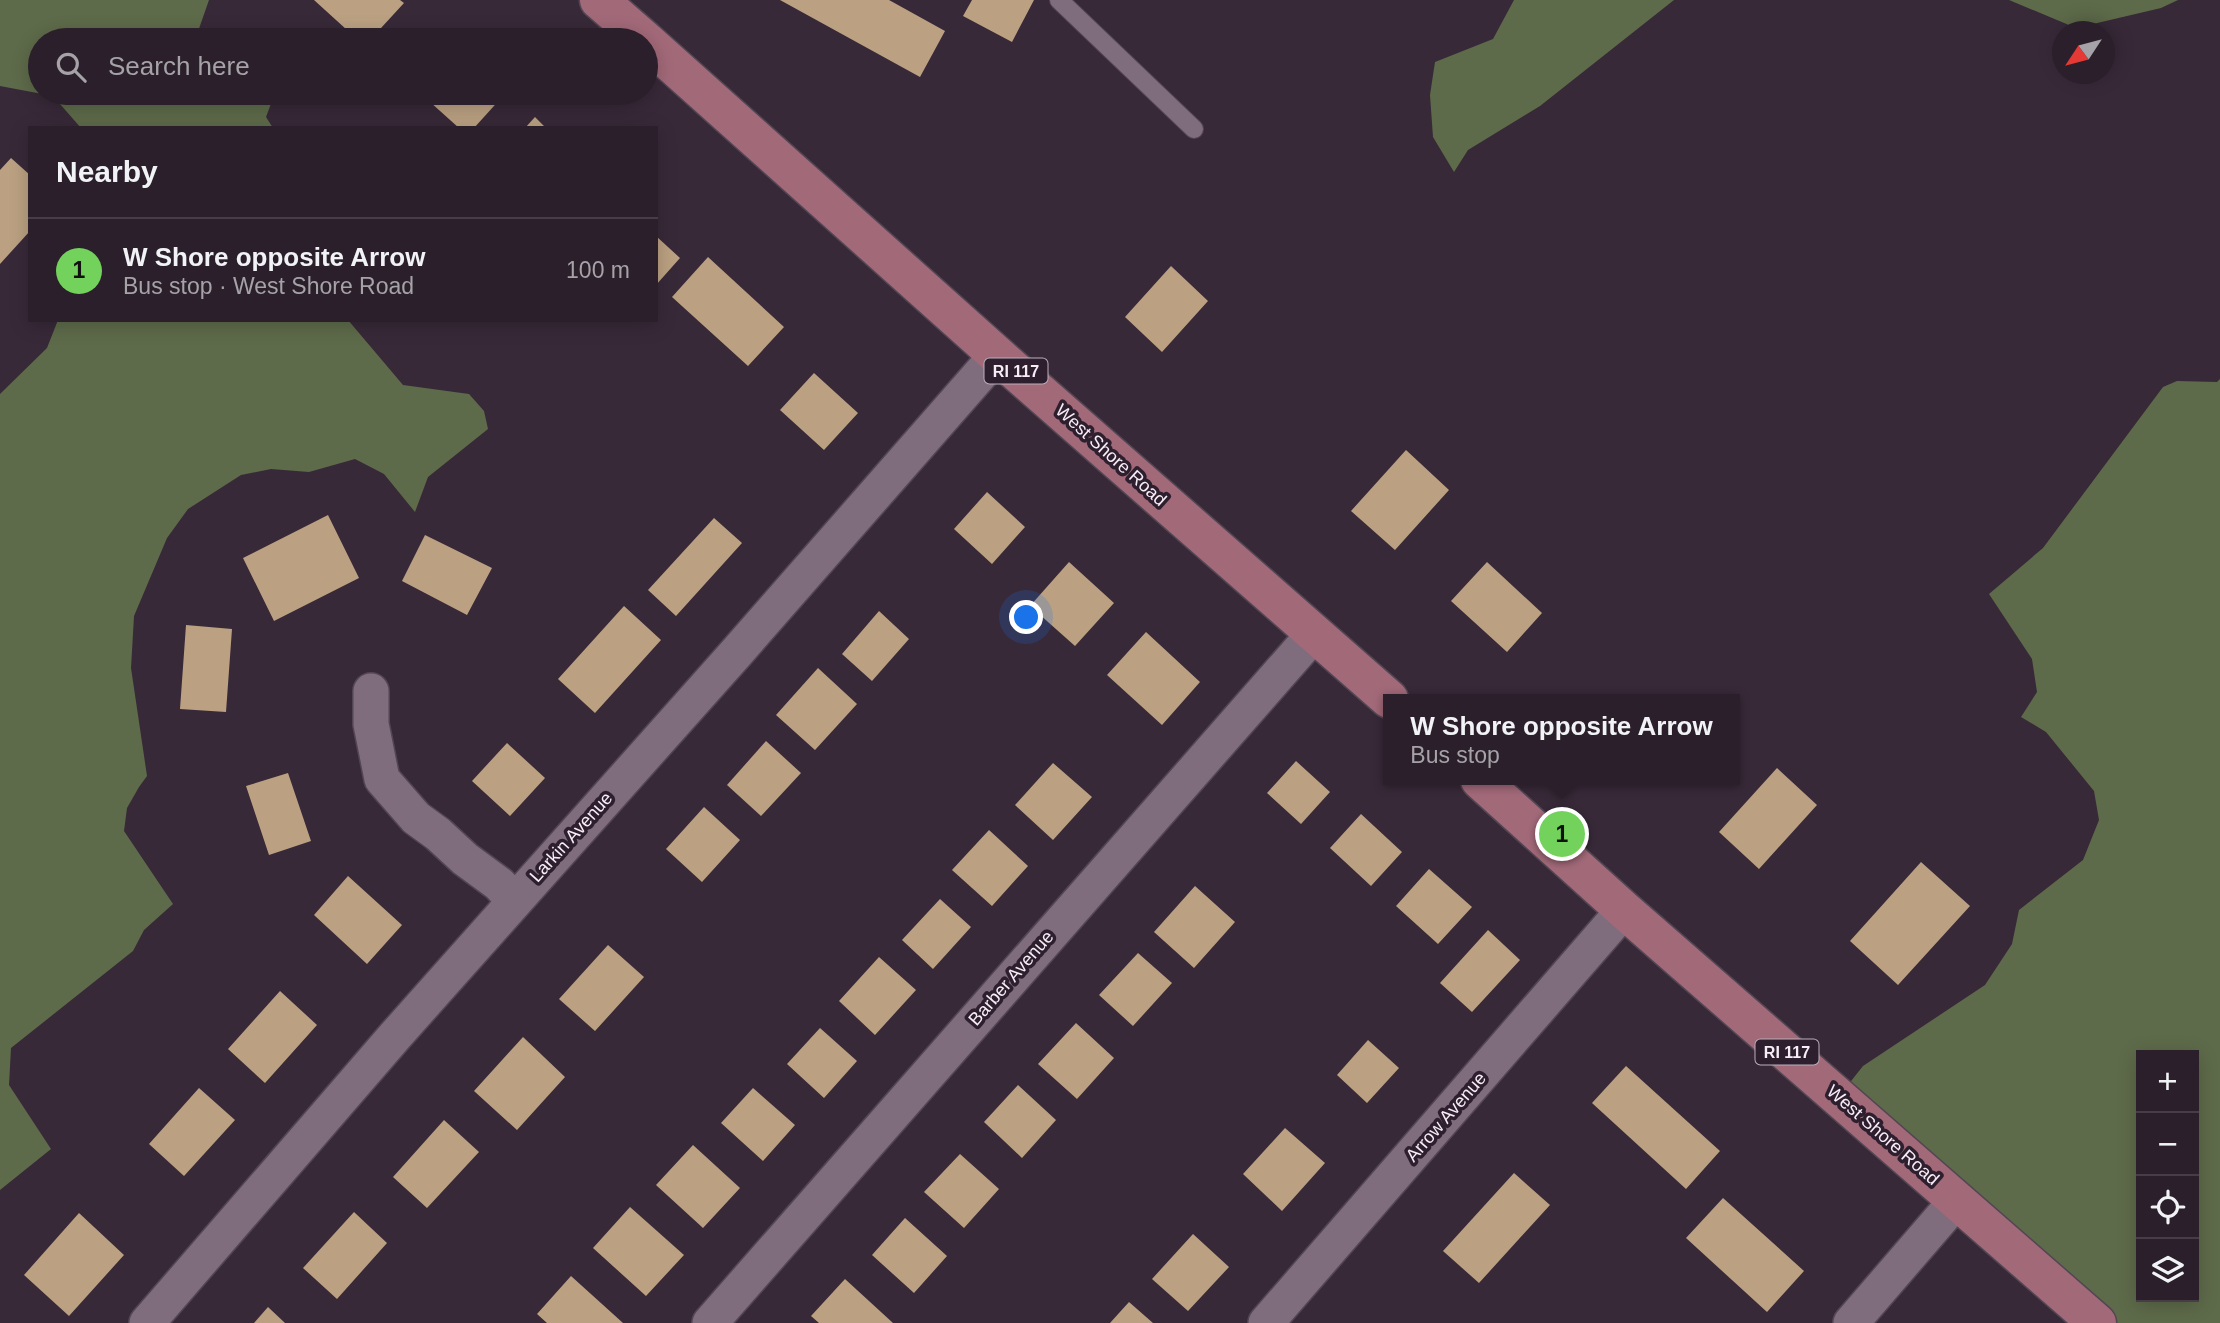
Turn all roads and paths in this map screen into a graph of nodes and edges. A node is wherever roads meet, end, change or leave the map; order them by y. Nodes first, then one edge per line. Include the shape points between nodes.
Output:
1 (599, 0) edge
2 (1059, 0) edge
3 (630, 28) edge
4 (658, 53) edge
5 (1194, 129) dead end
6 (998, 355) junction
7 (1314, 634) junction
8 (371, 691) dead end
9 (1383, 694) edge
10 (1486, 785) edge
11 (514, 900) junction
12 (1624, 910) junction
13 (1957, 1200) junction
14 (148, 1323) edge
15 (710, 1323) edge
16 (1266, 1323) edge
17 (1851, 1323) edge
18 (2097, 1323) edge

1 - 3 main road, West Shore Road / RI 117
2 - 5 lane
4 - 6 main road, West Shore Road / RI 117
6 - 7 main road, West Shore Road / RI 117
6 - 11 street, Larkin Avenue
7 - 9 main road, West Shore Road / RI 117
7 - 15 street, Barber Avenue
8 - 11 street via 371,724 382,779 415,818
10 - 12 main road, West Shore Road / RI 117
11 - 14 street, Larkin Avenue
12 - 13 main road, West Shore Road / RI 117
12 - 16 street, Arrow Avenue
13 - 17 street
13 - 18 main road, West Shore Road / RI 117

